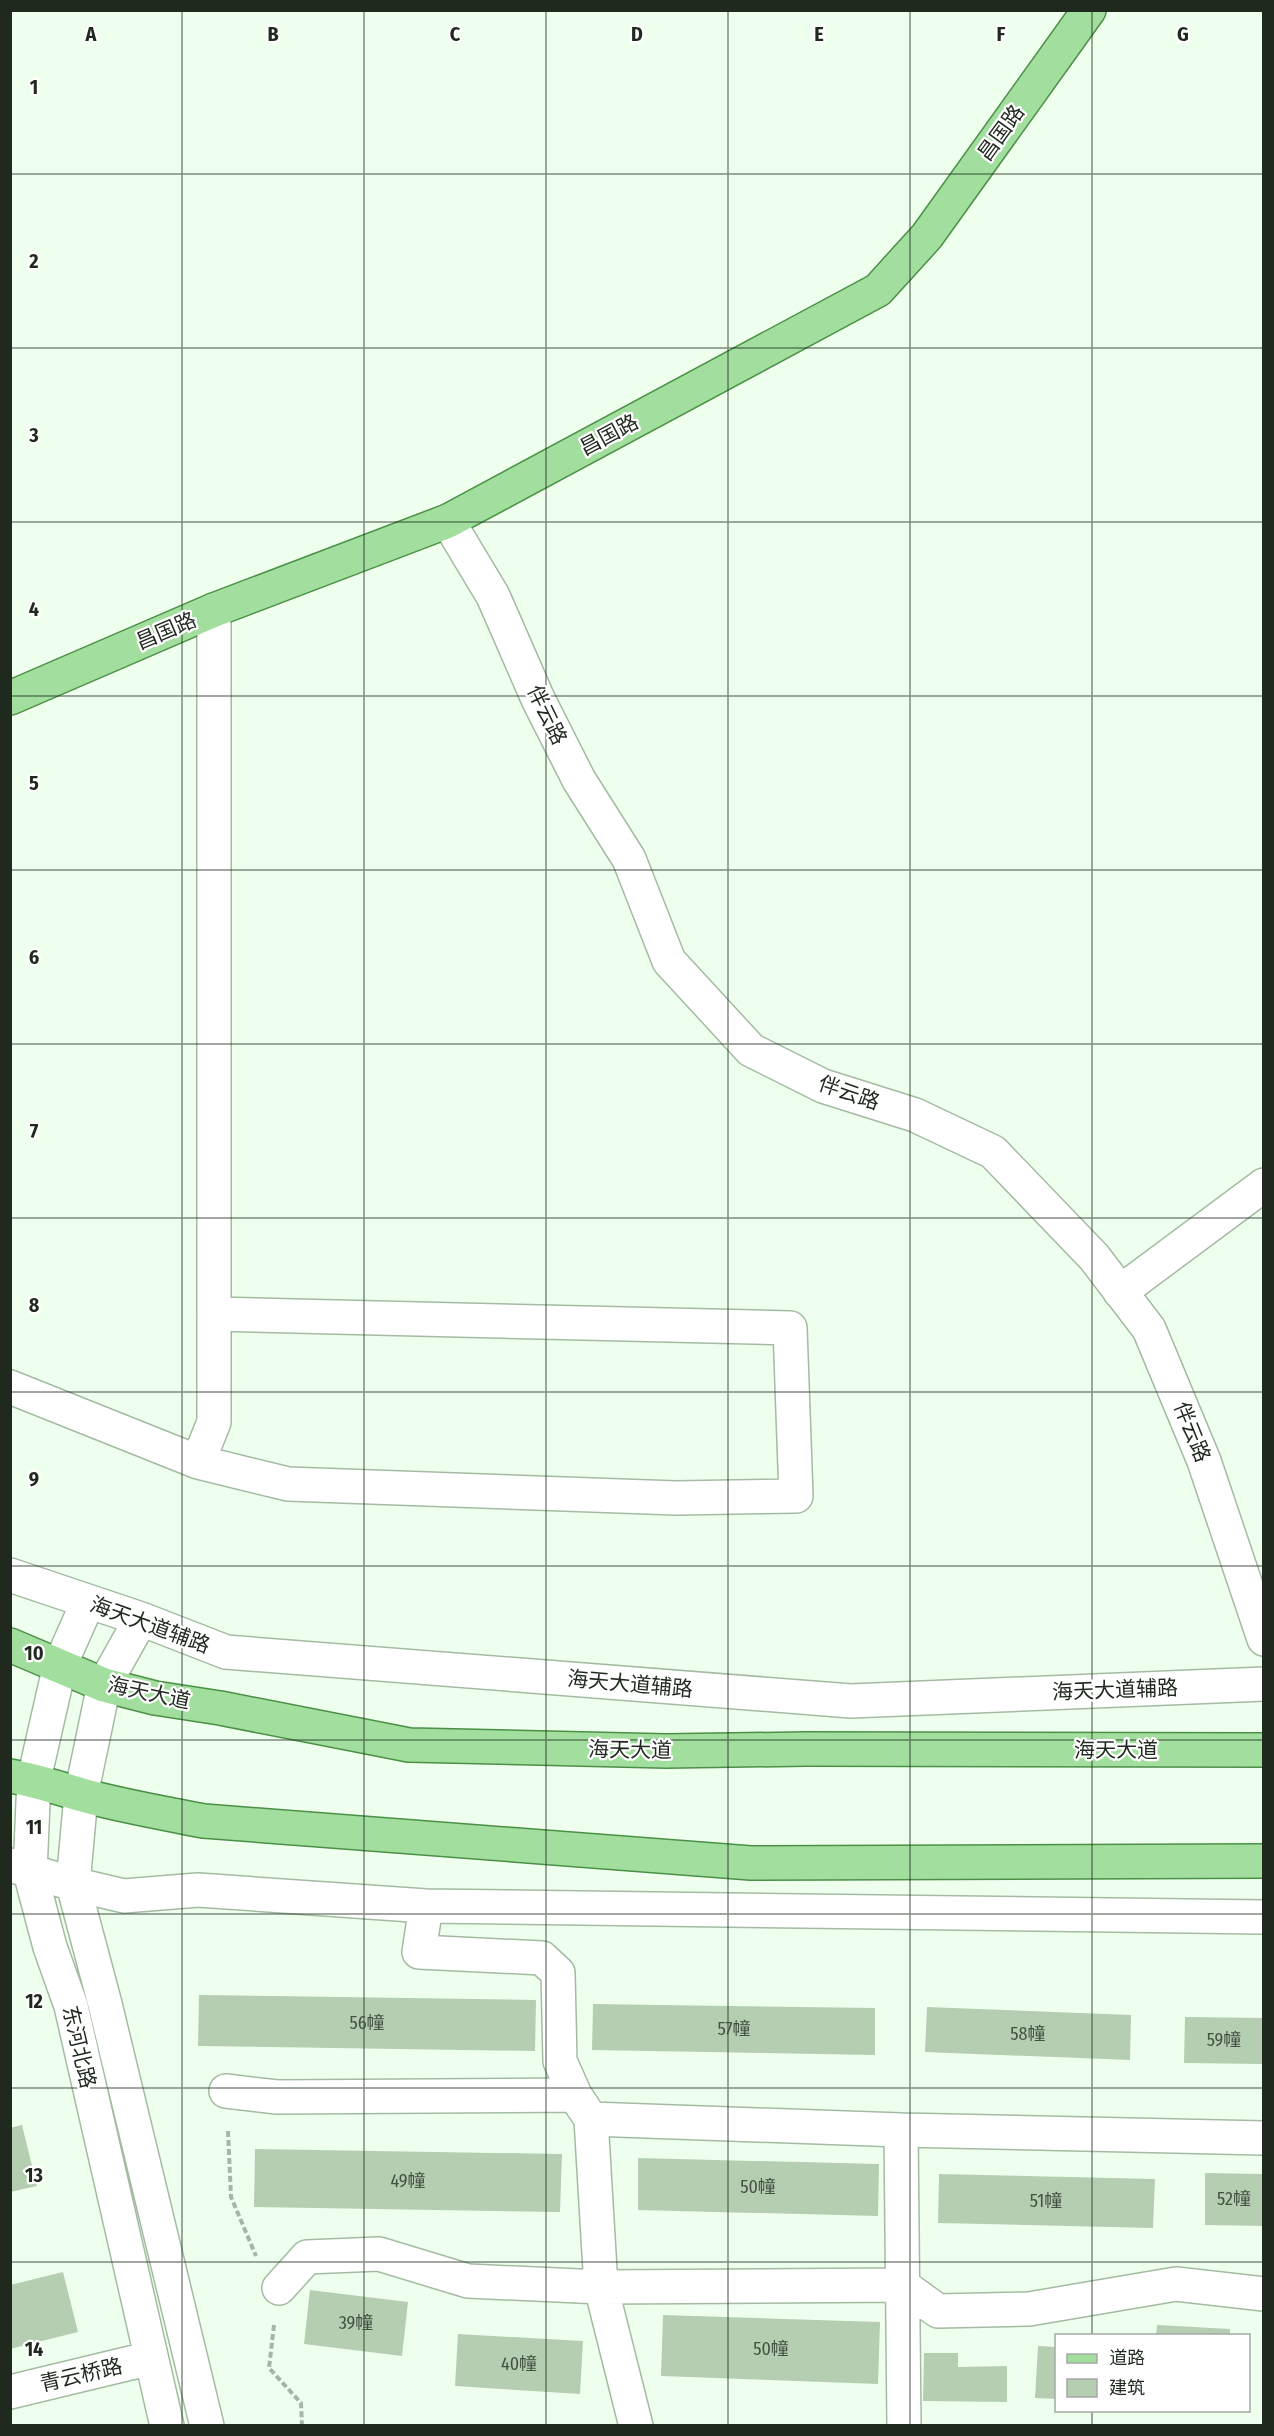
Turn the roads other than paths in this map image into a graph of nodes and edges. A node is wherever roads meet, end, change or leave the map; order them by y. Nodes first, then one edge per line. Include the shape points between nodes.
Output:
1 (1089, 10) edge
2 (448, 521) junction
3 (214, 610) junction
4 (10, 698) edge
5 (1263, 1185) edge
6 (1120, 1292) junction
7 (214, 1314) junction
8 (10, 1387) edge
9 (198, 1462) junction
10 (10, 1575) edge
11 (88, 1602) junction
12 (141, 1619) junction
13 (1263, 1639) edge
14 (10, 1645) edge
15 (60, 1665) junction
16 (1263, 1684) edge
17 (104, 1685) junction
18 (1263, 1750) edge
19 (22, 1778) edge
20 (81, 1795) junction
21 (1263, 1861) edge
22 (20, 1868) edge
23 (73, 1884) junction
24 (426, 1906) junction
25 (1263, 1917) edge
26 (226, 2091) dead end
27 (583, 2107) junction
28 (901, 2130) junction
29 (1263, 2138) edge
30 (902, 2285) junction
31 (601, 2287) junction
32 (279, 2289) dead end
33 (1263, 2294) edge
34 (151, 2358) junction
35 (10, 2392) edge
36 (167, 2426) edge
37 (207, 2426) edge
38 (636, 2426) edge
39 (904, 2426) edge

1 - 2 main road, 昌国路 via 927,236 878,290
2 - 3 main road, 昌国路
2 - 6 street, 伴云路 via 493,596 579,780 629,859 669,961 750,1050 823,1086 915,1115 993,1152 1094,1257
3 - 4 main road, 昌国路
3 - 7 street
5 - 6 street
6 - 13 street, 伴云路 via 1149,1329 1204,1461
7 - 9 street via 214,1422
7 - 9 street via 790,1328 796,1496 676,1498 288,1484
8 - 9 street
10 - 11 street, 海天大道辅路
11 - 12 street, 海天大道辅路
11 - 15 street, 东河北路
12 - 16 street, 海天大道辅路 via 226,1652 851,1701
12 - 17 street, 东河北路
14 - 15 main road, 海天大道
15 - 17 main road, 海天大道
15 - 19 street, 东河北路
17 - 18 main road, 海天大道 via 409,1745 666,1751
17 - 20 street, 东河北路
19 - 20 main road
19 - 22 street, 东河北路
20 - 21 main road via 204,1821 751,1863
20 - 23 street, 东河北路
22 - 23 street
22 - 34 street, 东河北路 via 71,2006
23 - 24 street via 124,1896 198,1890
23 - 37 street, 东河北路
24 - 25 street
24 - 27 street via 419,1952 542,1958 558,1973 560,2061
26 - 27 street via 277,2097
27 - 28 street
27 - 31 street
28 - 29 street
28 - 30 street
30 - 31 street
30 - 33 street via 938,2311 1029,2309 1176,2284
30 - 39 street
31 - 32 street via 468,2281 379,2254 307,2257
31 - 38 street
34 - 35 street, 青云桥路
34 - 36 street, 东河北路

